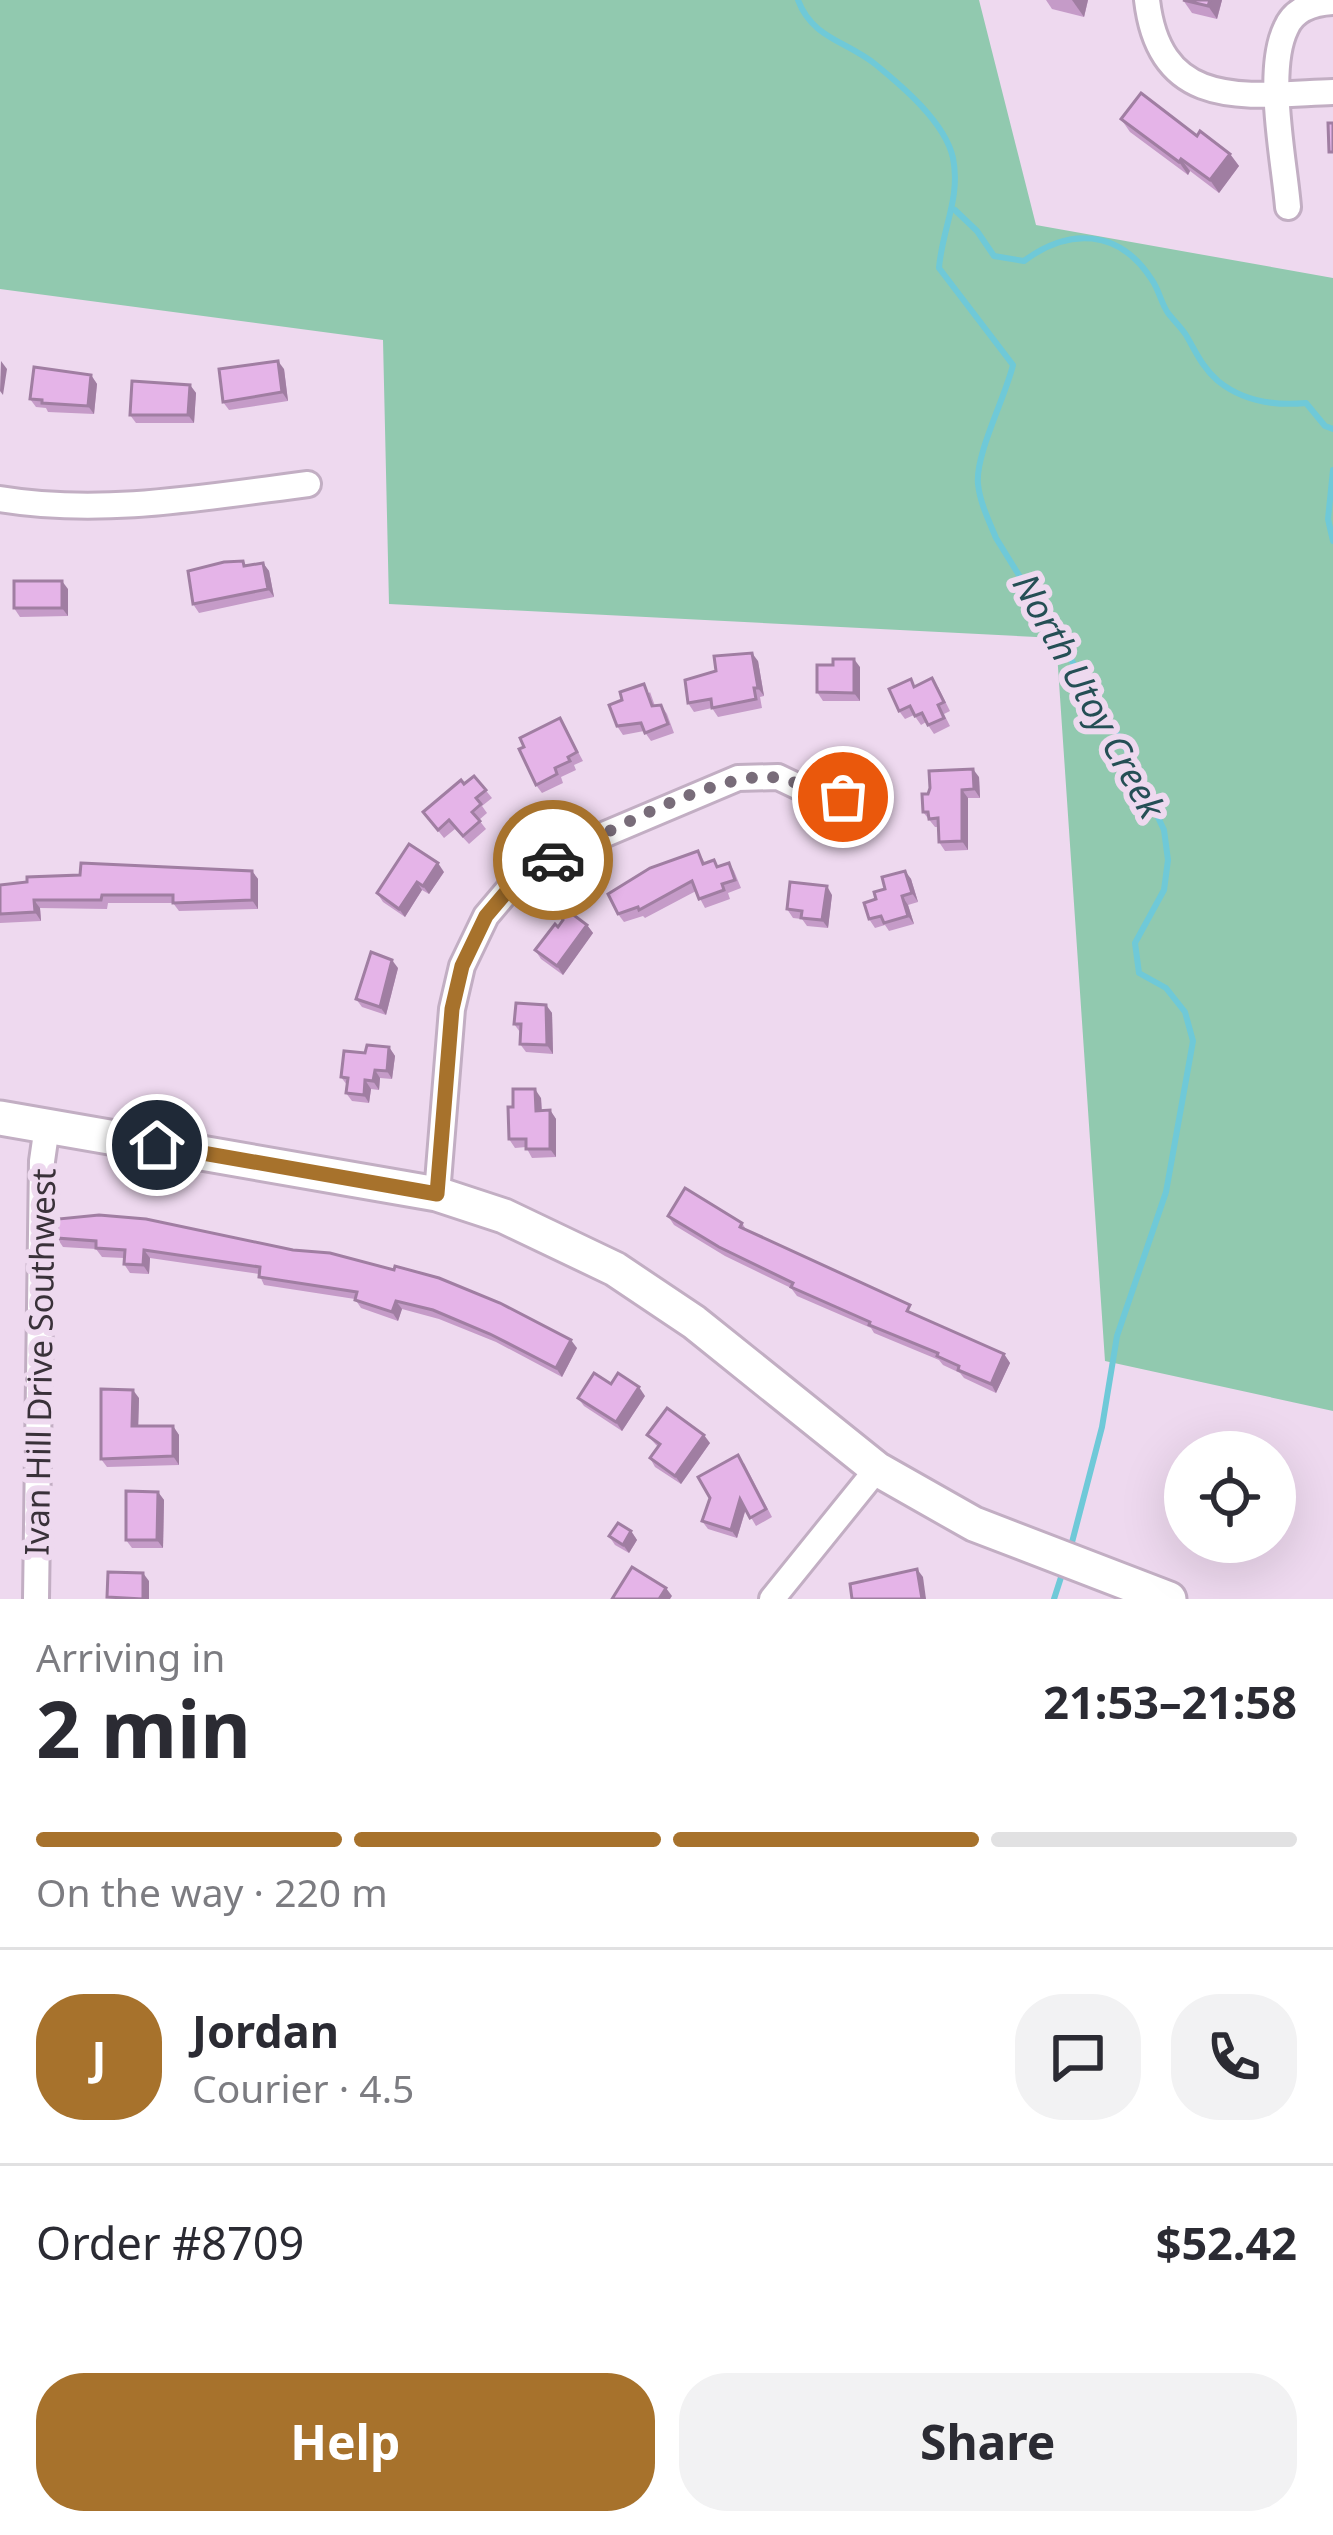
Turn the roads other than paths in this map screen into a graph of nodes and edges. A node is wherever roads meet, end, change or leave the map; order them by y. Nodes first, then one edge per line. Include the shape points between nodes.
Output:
1 (1147, 0) edge
2 (1333, 2) edge
3 (1333, 92) edge
4 (1278, 94) junction
5 (1288, 207) dead end
6 (308, 484) dead end
7 (0, 500) edge
8 (843, 797) dead end
9 (0, 1118) edge
10 (46, 1126) junction
11 (437, 1194) junction
12 (877, 1469) junction
13 (36, 1599) edge
14 (772, 1599) edge
15 (1169, 1599) edge

1 - 4 street via 1150,29 1173,67 1230,96
2 - 4 street via 1305,7 1285,28
3 - 4 street
4 - 5 street
6 - 7 street via 137,505
8 - 11 street via 778,777 738,778 519,877 486,916 462,966
9 - 10 street
10 - 11 street
10 - 13 street, Ivan Hill Drive Southwest
11 - 12 street via 615,1269
12 - 14 street
12 - 15 street via 974,1524

